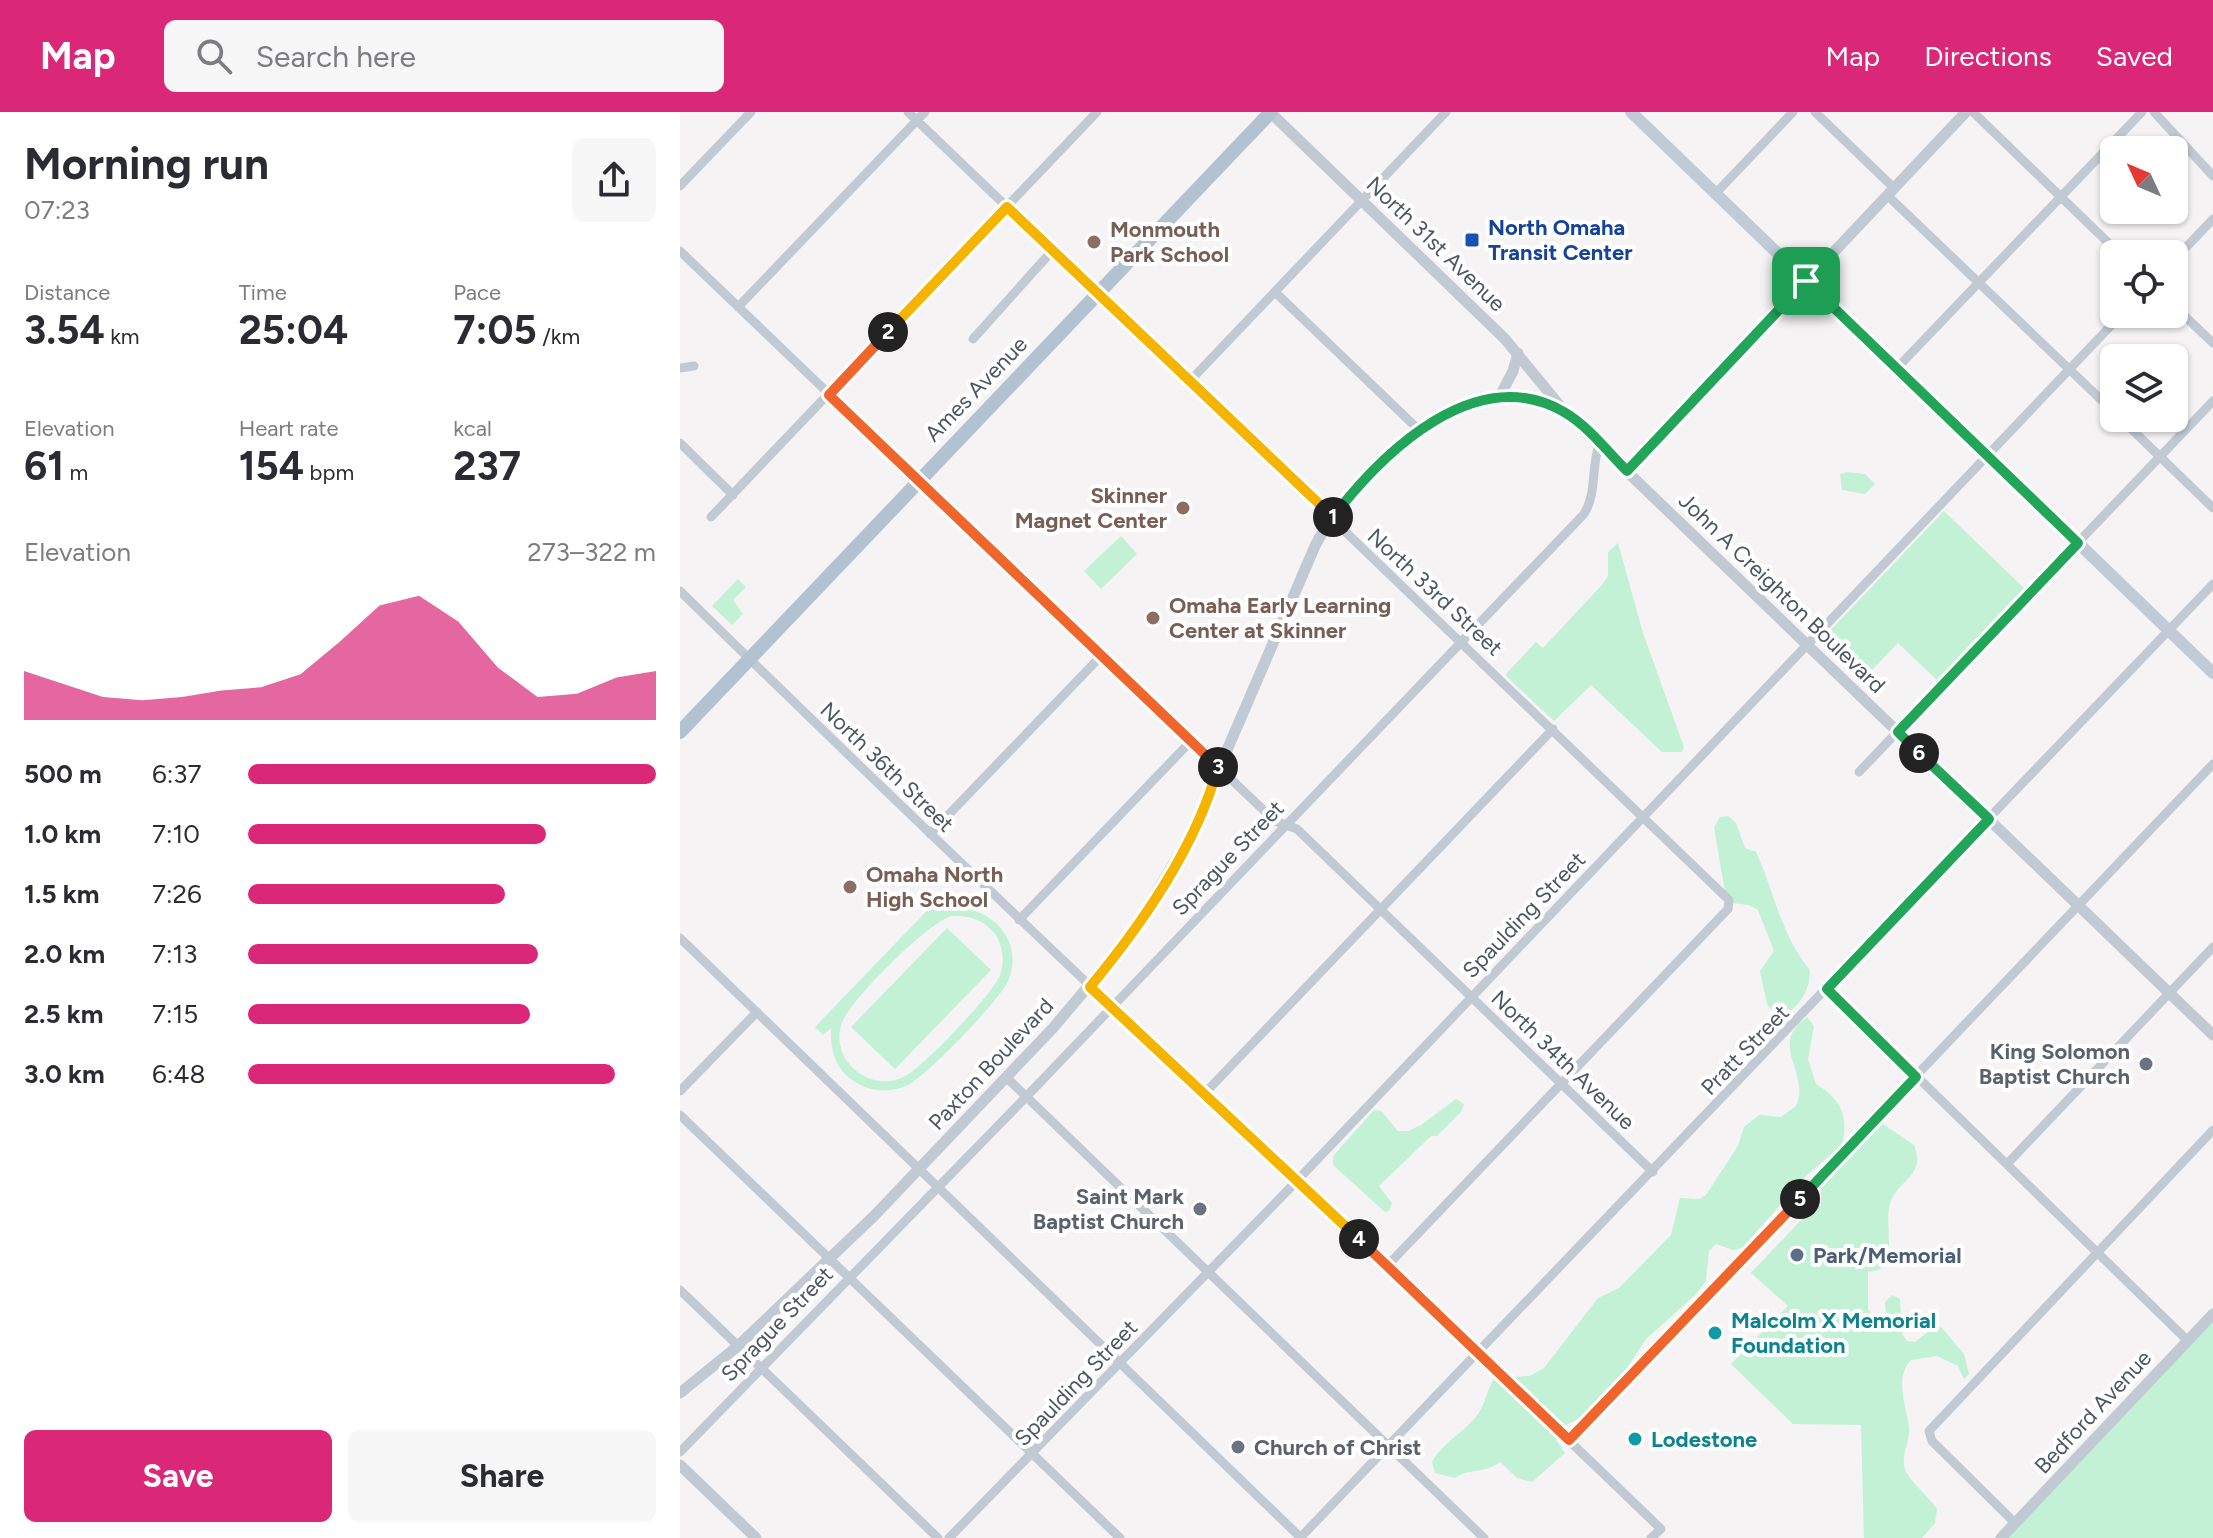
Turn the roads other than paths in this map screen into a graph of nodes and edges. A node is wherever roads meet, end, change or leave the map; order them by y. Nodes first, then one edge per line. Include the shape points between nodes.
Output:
1 (751, 112) edge
2 (908, 112) edge
3 (925, 112) edge
4 (1097, 112) edge
5 (1271, 112) edge
6 (1446, 112) edge
7 (1631, 112) edge
8 (1793, 112) edge
9 (1815, 112) edge
10 (1966, 112) edge
11 (1973, 112) edge
12 (2142, 112) edge
13 (2154, 112) edge
14 (917, 121) junction
15 (2213, 176) edge
16 (680, 186) edge
17 (1890, 192) junction
18 (1716, 193) junction
19 (2060, 196) junction
20 (1362, 201) junction
21 (1007, 207) junction
22 (2213, 219) edge
23 (2106, 240) edge
24 (2188, 245) edge
25 (680, 251) edge
26 (1052, 251) junction
27 (1806, 281) junction
28 (1978, 283) junction
29 (1275, 292) junction
30 (1097, 294) junction
31 (738, 307) junction
32 (2188, 319) edge
33 (2109, 328) edge
34 (973, 339) dead end
35 (2213, 343) edge
36 (1518, 353) junction
37 (694, 366) dead end
38 (680, 368) edge
39 (1897, 368) junction
40 (2069, 369) junction
41 (1188, 383) junction
42 (829, 395) junction
43 (1500, 396) junction
44 (2100, 399) edge
45 (2213, 401) edge
46 (1565, 412) junction
47 (1420, 431) junction
48 (2135, 432) edge
49 (680, 443) edge
50 (1599, 445) junction
51 (1988, 455) junction
52 (2160, 456) junction
53 (1627, 471) junction
54 (919, 480) junction
55 (733, 495) junction
56 (2213, 508) edge
57 (711, 517) dead end
58 (1331, 519) junction
59 (2078, 543) junction
60 (2213, 584) edge
61 (680, 591) edge
62 (2169, 630) junction
63 (1462, 642) junction
64 (1807, 644) junction
65 (1101, 656) junction
66 (750, 660) junction
67 (2213, 673) edge
68 (1553, 729) junction
69 (680, 732) edge
70 (1898, 732) junction
71 (1191, 741) junction
72 (2213, 764) edge
73 (1219, 768) junction
74 (1859, 772) dead end
75 (1643, 816) junction
76 (1989, 819) junction
77 (1287, 825) junction
78 (930, 834) junction
79 (2079, 906) junction
80 (1380, 909) junction
81 (1019, 920) junction
82 (680, 938) edge
83 (2213, 947) edge
84 (1090, 987) junction
85 (1827, 989) junction
86 (2169, 993) junction
87 (1471, 996) junction
88 (1114, 1007) junction
89 (757, 1012) junction
90 (2213, 1035) edge
91 (1916, 1077) junction
92 (1007, 1078) junction
93 (1561, 1084) junction
94 (680, 1091) edge
95 (1206, 1092) junction
96 (1026, 1097) junction
97 (680, 1115) edge
98 (2213, 1130) edge
99 (2007, 1164) junction
100 (920, 1169) junction
101 (1653, 1172) junction
102 (1297, 1180) junction
103 (938, 1188) junction
104 (2097, 1252) junction
105 (830, 1258) junction
106 (1387, 1266) junction
107 (1208, 1273) junction
108 (850, 1278) junction
109 (680, 1290) edge
110 (2213, 1314) edge
111 (2188, 1341) junction
112 (738, 1346) junction
113 (1480, 1354) junction
114 (1120, 1363) junction
115 (762, 1368) junction
116 (680, 1393) edge
117 (1569, 1440) junction
118 (1389, 1447) junction
119 (680, 1452) edge
120 (1032, 1453) junction
121 (680, 1465) edge
122 (2015, 1523) junction
123 (756, 1538) edge
124 (938, 1538) edge
125 (949, 1538) edge
126 (1120, 1538) edge
127 (1301, 1538) edge
128 (1484, 1538) edge
129 (1651, 1538) edge
130 (2001, 1538) edge

1 - 16 street
2 - 14 street, North 33rd Street
3 - 14 street
4 - 21 street
5 - 20 street, North 31st Avenue
5 - 30 main road, Ames Avenue
6 - 20 street
7 - 18 main road
8 - 18 street
9 - 17 street
10 - 17 street
11 - 19 street
12 - 19 street
13 - 15 street
14 - 21 street, North 33rd Street
14 - 31 street
17 - 27 street
17 - 28 street
18 - 27 main road
19 - 23 street
19 - 28 street
20 - 29 street
20 - 36 street, North 31st Avenue
21 - 26 street, North 33rd Street
21 - 42 street
22 - 24 street
25 - 31 street, North 34th Avenue
26 - 30 street, North 33rd Street
26 - 34 street
27 - 39 main road
27 - 53 street
28 - 39 street
28 - 40 street
29 - 41 street
29 - 47 street
30 - 41 street, North 33rd Street
30 - 54 main road, Ames Avenue
31 - 42 street, North 34th Avenue
32 - 35 street
33 - 40 street, Spaulding Street
36 - 43 street
36 - 46 street, North 31st Avenue
37 - 38 street
39 - 51 main road
40 - 44 street
40 - 51 street, Spaulding Street
41 - 58 street, North 33rd Street
42 - 54 street, North 34th Avenue
42 - 55 street
43 - 46 street, Paxton Boulevard
43 - 47 street, Paxton Boulevard via 1458,409
45 - 52 street
46 - 50 street, John A Creighton Boulevard
47 - 58 street, Paxton Boulevard
48 - 52 street
49 - 55 street
50 - 53 street, John A Creighton Boulevard
50 - 63 street, Sprague Street via 1591,502 1584,514
51 - 59 main road
51 - 64 street, Spaulding Street
52 - 56 street
52 - 59 street
53 - 64 street, John A Creighton Boulevard
54 - 65 street, North 34th Avenue
54 - 66 main road, Ames Avenue
55 - 57 street
58 - 63 street, North 33rd Street
58 - 73 street, Paxton Boulevard
59 - 62 main road
59 - 70 street
60 - 62 street, Pratt Street
61 - 66 street, North 36th Street
62 - 67 main road
62 - 76 street, Pratt Street
63 - 68 street, North 33rd Street
63 - 77 street, Sprague Street
64 - 70 street, John A Creighton Boulevard
64 - 75 street, Spaulding Street
65 - 71 street, North 34th Avenue
65 - 78 street
66 - 69 main road, Ames Avenue
66 - 78 street, North 36th Street
68 - 75 street, North 33rd Street
68 - 80 street
70 - 74 street
70 - 76 street, John A Creighton Boulevard
71 - 73 street, North 34th Avenue
71 - 81 street
72 - 79 street
73 - 77 street, North 34th Avenue via 1275,821
73 - 84 street, Paxton Boulevard via 1161,889
75 - 87 street, Spaulding Street
75 - 93 street, North 33rd Street via 1729,900 1728,909
76 - 79 street, John A Creighton Boulevard
76 - 85 street, Pratt Street
77 - 80 street, North 34th Avenue
77 - 88 street, Sprague Street
78 - 81 street, North 36th Street
79 - 86 street, John A Creighton Boulevard
79 - 91 street
80 - 87 street, North 34th Avenue
80 - 95 street
81 - 84 street, North 36th Street
82 - 89 street
83 - 86 street
84 - 88 street, North 36th Street
84 - 92 street, Paxton Boulevard
85 - 91 street
85 - 101 street, Pratt Street
86 - 90 street, John A Creighton Boulevard
86 - 99 street
87 - 93 street, North 34th Avenue
87 - 102 street, Spaulding Street
88 - 95 street, North 36th Street
88 - 96 street, Sprague Street
89 - 94 street
89 - 100 street
91 - 99 street
91 - 117 street
92 - 96 street
92 - 100 street, Paxton Boulevard
93 - 101 street, North 34th Avenue
93 - 106 street
95 - 102 street, North 36th Street
96 - 103 street, Sprague Street
96 - 107 street
97 - 105 street
98 - 104 street
99 - 104 street
100 - 103 street
100 - 105 street, Paxton Boulevard
101 - 113 street, Pratt Street
102 - 106 street, North 36th Street
102 - 107 street, Spaulding Street
103 - 108 street, Sprague Street
103 - 114 street
104 - 111 street
104 - 122 street via 1928,1435
105 - 108 street
105 - 112 street, Paxton Boulevard
106 - 113 street, North 36th Street
107 - 114 street, Spaulding Street
107 - 118 street
108 - 115 street, Sprague Street
108 - 120 street
109 - 112 street
110 - 111 street, Bedford Avenue
111 - 122 street, Bedford Avenue
112 - 115 street
112 - 116 street, Paxton Boulevard
113 - 117 street, North 36th Street
113 - 118 street, Pratt Street
114 - 120 street, Spaulding Street
114 - 127 street
115 - 119 street, Sprague Street
115 - 124 street
117 - 129 street, North 36th Street via 1661,1529
118 - 127 street, Pratt Street
118 - 128 street
120 - 125 street, Spaulding Street
120 - 126 street
121 - 123 street
122 - 130 street, Bedford Avenue

